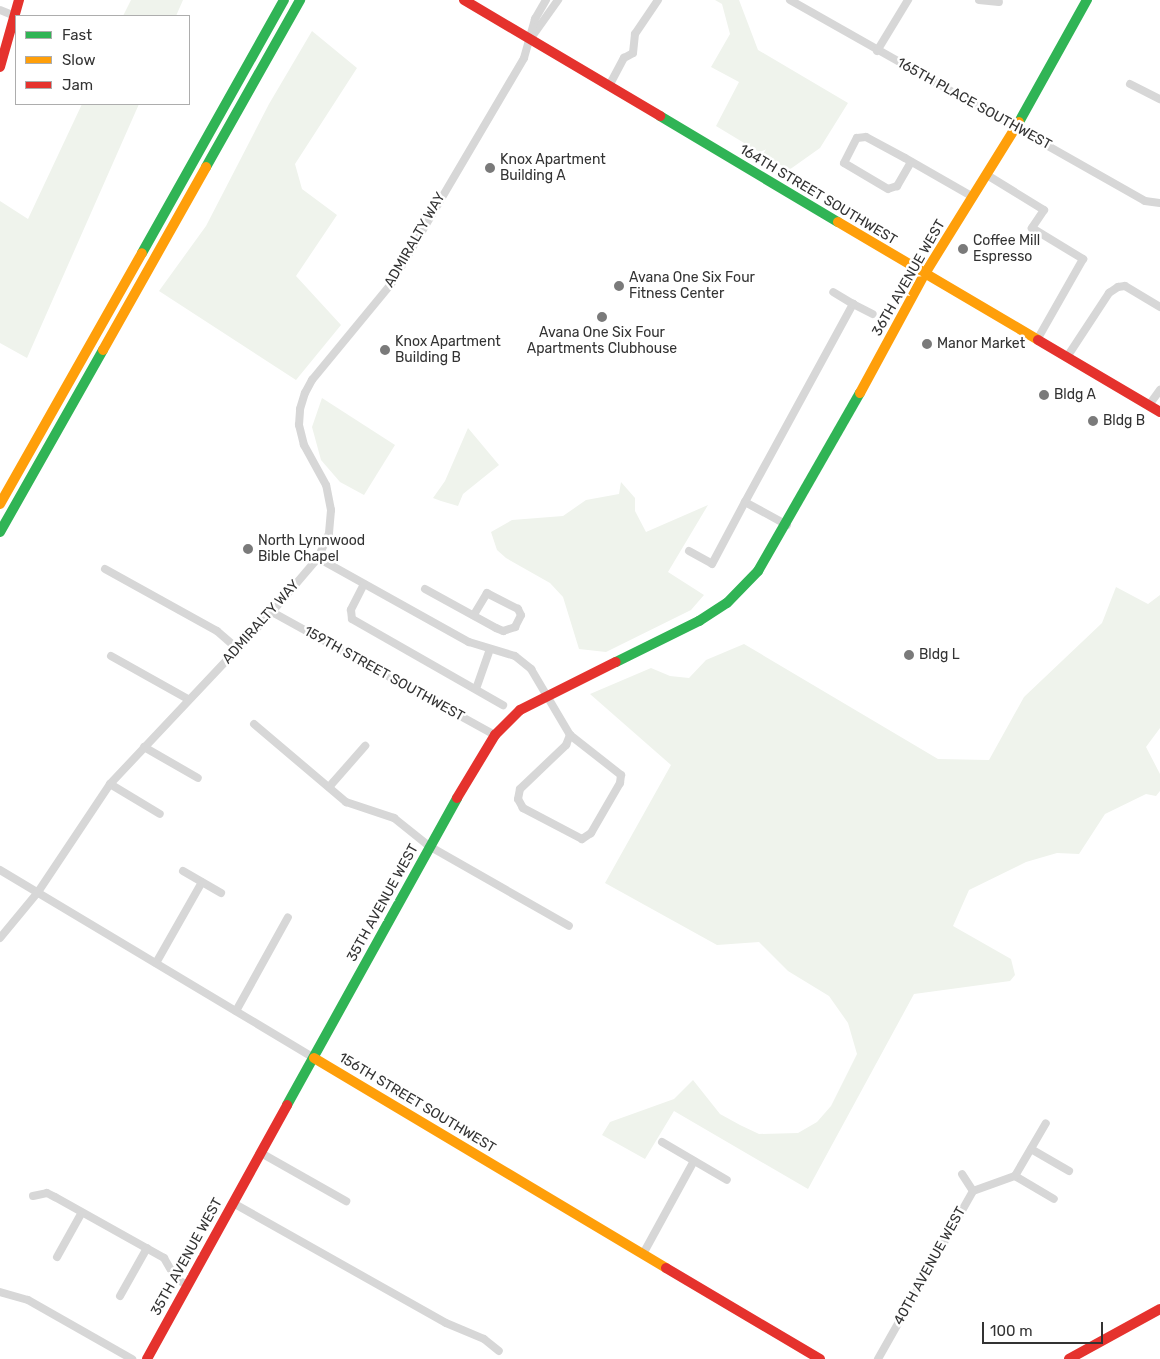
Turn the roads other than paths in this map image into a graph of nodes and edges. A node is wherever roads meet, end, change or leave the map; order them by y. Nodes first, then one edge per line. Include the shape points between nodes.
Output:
1 (19, 0) edge
2 (284, 0) edge
3 (300, 0) edge
4 (464, 0) edge
5 (546, 0) edge
6 (558, 0) edge
7 (658, 0) edge
8 (790, 0) edge
9 (908, 0) edge
10 (979, 0) edge
11 (1087, 0) edge
12 (999, 2) dead end
13 (0, 10) edge
14 (15, 15) edge
15 (15, 16) joint
16 (530, 39) junction
17 (877, 51) junction
18 (0, 66) edge
19 (1130, 84) dead end
20 (609, 86) junction
21 (1160, 99) edge
22 (1016, 127) junction
23 (911, 162) junction
24 (987, 174) junction
25 (973, 197) junction
26 (1160, 203) edge
27 (924, 275) junction
28 (833, 292) dead end
29 (853, 304) junction
30 (1160, 307) edge
31 (873, 314) dead end
32 (1037, 340) junction
33 (1067, 357) junction
34 (1160, 390) edge
35 (1149, 405) junction
36 (1160, 412) edge
37 (745, 502) junction
38 (0, 504) edge
39 (787, 525) junction
40 (0, 532) edge
41 (689, 551) dead end
42 (318, 558) junction
43 (105, 569) dead end
44 (758, 572) joint
45 (364, 584) junction
46 (425, 589) dead end
47 (272, 612) junction
48 (474, 615) junction
49 (238, 648) junction
50 (490, 649) junction
51 (111, 656) dead end
52 (476, 689) junction
53 (546, 696) junction
54 (188, 699) junction
55 (503, 705) dead end
56 (254, 724) dead end
57 (570, 734) junction
58 (495, 735) junction
59 (365, 746) dead end
60 (144, 747) junction
61 (198, 778) dead end
62 (110, 784) junction
63 (329, 787) junction
64 (160, 814) dead end
65 (429, 846) junction
66 (0, 870) edge
67 (183, 871) dead end
68 (202, 882) junction
69 (38, 892) junction
70 (222, 893) dead end
71 (288, 917) dead end
72 (568, 926) dead end
73 (0, 938) edge
74 (156, 963) junction
75 (236, 1011) junction
76 (314, 1058) junction
77 (1046, 1123) dead end
78 (662, 1142) dead end
79 (1031, 1149) junction
80 (261, 1153) junction
81 (694, 1161) junction
82 (1068, 1171) dead end
83 (962, 1174) dead end
84 (1016, 1176) junction
85 (727, 1180) dead end
86 (973, 1191) junction
87 (33, 1196) dead end
88 (1054, 1198) dead end
89 (346, 1201) dead end
90 (233, 1203) junction
91 (82, 1212) junction
92 (147, 1248) junction
93 (643, 1254) junction
94 (58, 1257) dead end
95 (188, 1285) junction
96 (0, 1292) edge
97 (120, 1296) dead end
98 (1160, 1309) edge
99 (499, 1351) dead end
100 (132, 1359) edge
101 (147, 1359) edge
102 (820, 1359) edge
103 (878, 1359) edge
104 (1069, 1359) edge

1 - 14 main road
2 - 38 main road
3 - 40 main road
4 - 16 main road, 164TH STREET SOUTHWEST
5 - 16 street, ADMIRALTY WAY via 535,19
6 - 16 street
7 - 20 street via 635,34 633,53 624,58
8 - 17 street, 165TH PLACE SOUTHWEST
9 - 17 street
10 - 12 street
11 - 22 main road, 36TH AVENUE WEST
13 - 15 street
15 - 18 main road
16 - 20 main road, 164TH STREET SOUTHWEST
16 - 42 street, ADMIRALTY WAY via 524,58 391,284 312,380 305,393 299,425 304,445 326,485 331,510 329,533
17 - 22 street, 165TH PLACE SOUTHWEST
19 - 21 street
20 - 27 main road, 164TH STREET SOUTHWEST
22 - 24 main road, 36TH AVENUE WEST
22 - 26 street, 165TH PLACE SOUTHWEST via 1146,201
23 - 23 street via 861,136 844,163 888,189 897,186
23 - 25 street
24 - 25 main road, 36TH AVENUE WEST
24 - 32 street via 1044,210 1032,228 1083,260
25 - 27 main road, 36TH AVENUE WEST
27 - 32 main road, 164TH STREET SOUTHWEST
27 - 39 main road, 36TH AVENUE WEST
28 - 29 street
29 - 31 street
29 - 37 street
30 - 33 street via 1125,286 1118,287 1109,293
32 - 33 main road, 164TH STREET SOUTHWEST
33 - 35 main road, 164TH STREET SOUTHWEST
34 - 35 street
35 - 36 main road, 164TH STREET SOUTHWEST
37 - 39 street
37 - 41 street via 712,564
39 - 44 main road, 36TH AVENUE WEST
42 - 45 street
42 - 47 street, ADMIRALTY WAY
43 - 49 street via 217,631
44 - 53 main road, 35TH AVENUE WEST via 727,603 699,621
45 - 50 street via 469,642
45 - 52 street via 351,610 352,619
46 - 48 street
47 - 49 street, ADMIRALTY WAY
47 - 58 street, 159TH STREET SOUTHWEST
48 - 48 street via 487,593 518,609 522,615 510,631 496,628
49 - 54 street, ADMIRALTY WAY
50 - 52 street
50 - 53 street via 515,656 531,669
51 - 54 street
52 - 55 street
53 - 57 street
53 - 58 main road, 35TH AVENUE WEST via 520,710
54 - 60 street, ADMIRALTY WAY
56 - 63 street
57 - 57 street via 621,776 591,833 582,839 524,808 518,799 520,789 566,745
58 - 65 main road, 35TH AVENUE WEST
59 - 63 street
60 - 61 street
60 - 62 street, ADMIRALTY WAY
62 - 64 street
62 - 69 street, ADMIRALTY WAY
63 - 65 street via 346,802 394,818
65 - 72 street
65 - 76 main road, 35TH AVENUE WEST
66 - 69 street, 156TH STREET SOUTHWEST
67 - 68 street
68 - 70 street
68 - 74 street
69 - 73 street, ADMIRALTY WAY
69 - 74 street, 156TH STREET SOUTHWEST
71 - 75 street
74 - 75 street, 156TH STREET SOUTHWEST
75 - 76 street, 156TH STREET SOUTHWEST
76 - 80 main road, 35TH AVENUE WEST
76 - 93 main road, 156TH STREET SOUTHWEST
77 - 79 street
78 - 81 street
79 - 82 street
79 - 84 street
80 - 89 street
80 - 90 main road, 35TH AVENUE WEST
81 - 85 street
81 - 93 street
83 - 86 street, 40TH AVENUE WEST
84 - 86 street
84 - 88 street
86 - 103 street, 40TH AVENUE WEST
87 - 91 street via 47,1193
90 - 95 main road, 35TH AVENUE WEST
90 - 99 street via 446,1323 484,1339
91 - 92 street
91 - 94 street
92 - 95 street via 164,1258 176,1279
92 - 97 street
93 - 102 main road, 156TH STREET SOUTHWEST
95 - 101 main road, 35TH AVENUE WEST
96 - 100 street via 28,1300
98 - 104 main road

